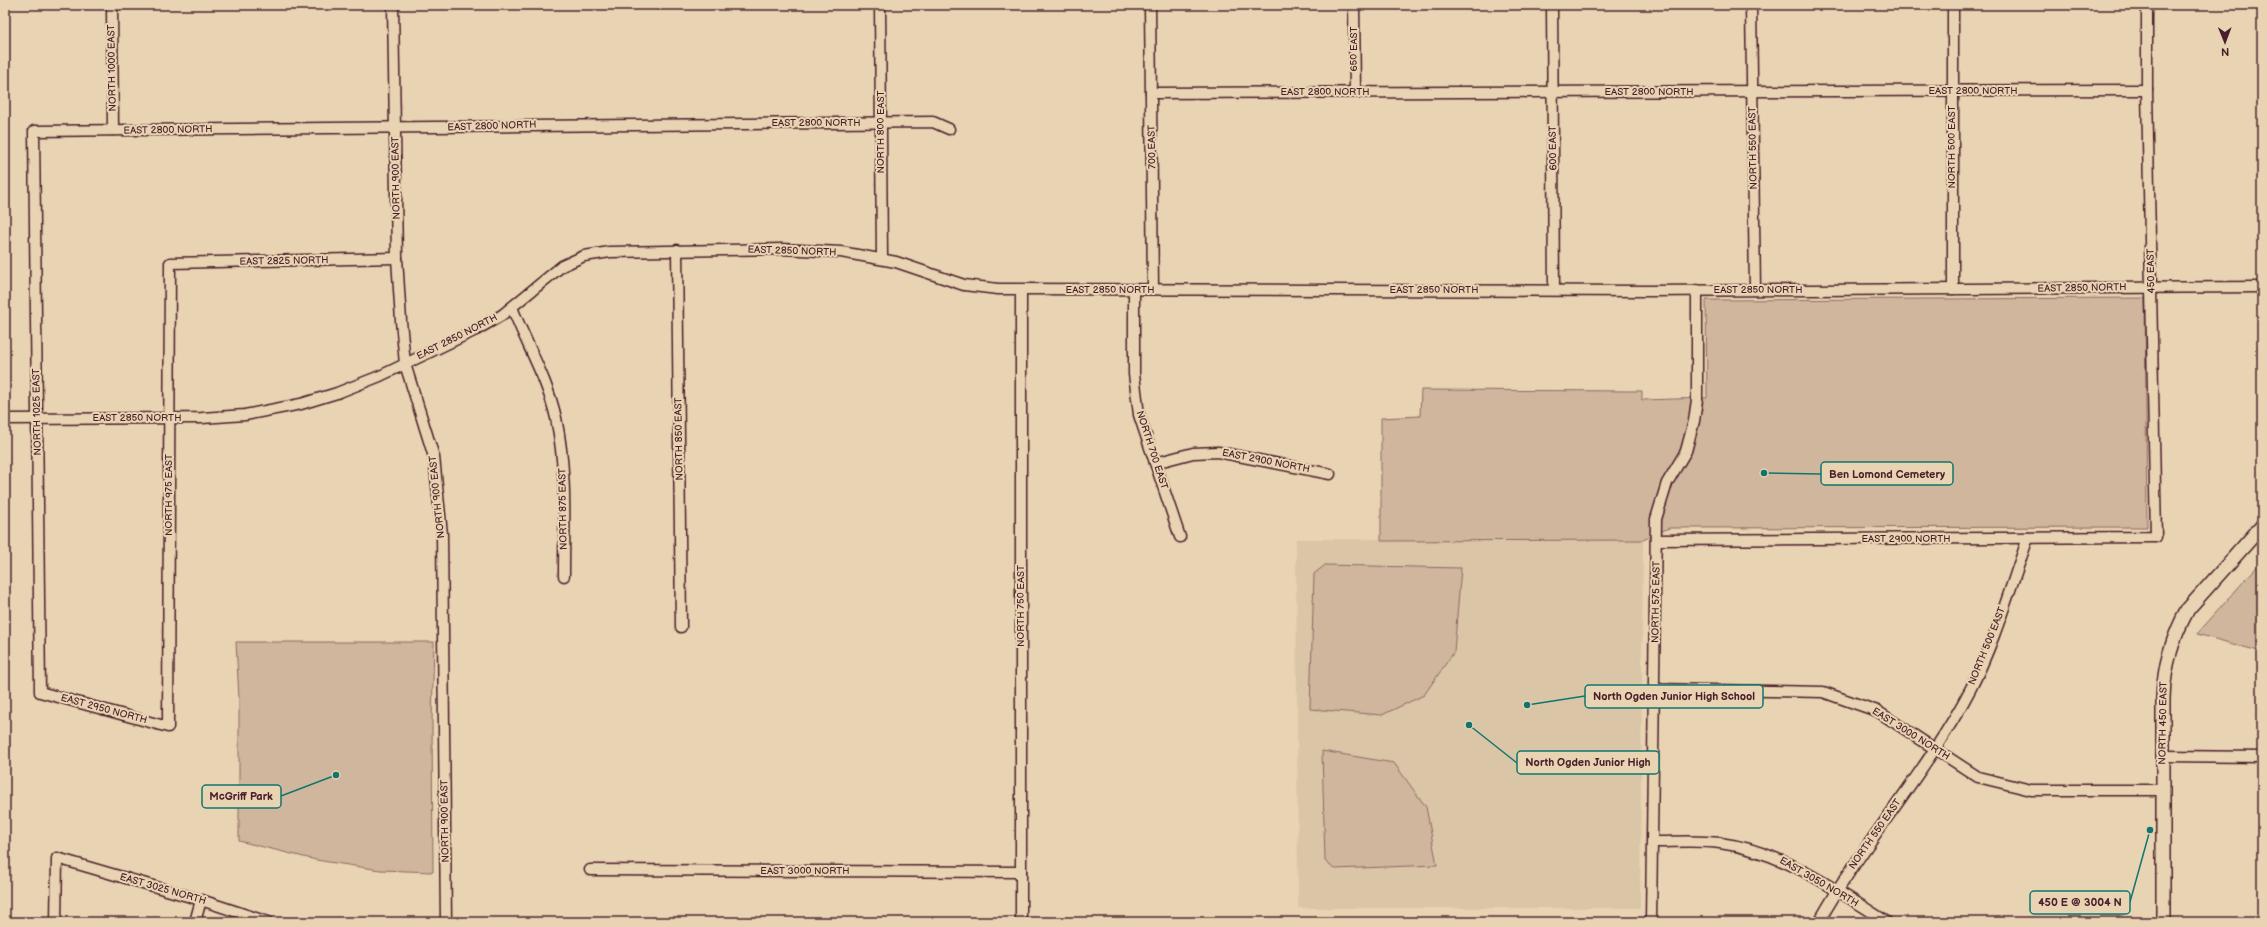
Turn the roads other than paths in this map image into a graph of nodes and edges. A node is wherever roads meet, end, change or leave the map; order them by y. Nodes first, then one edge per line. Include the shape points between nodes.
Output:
1 (112, 5) edge
2 (393, 5) edge
3 (880, 5) edge
4 (1150, 5) edge
5 (1354, 5) edge
6 (1552, 5) edge
7 (1751, 5) edge
8 (1953, 5) edge
9 (2147, 5) edge
10 (2147, 90) junction
11 (1952, 91) junction
12 (1355, 92) junction
13 (1552, 92) junction
14 (1752, 92) junction
15 (1151, 93) junction
16 (880, 122) junction
17 (395, 128) junction
18 (949, 129) dead end
19 (113, 130) junction
20 (34, 131) joint
21 (677, 250) junction
22 (397, 258) junction
23 (882, 259) junction
24 (170, 263) joint
25 (2151, 287) junction
26 (2262, 287) edge
27 (1153, 289) junction
28 (1953, 289) junction
29 (1021, 290) junction
30 (1134, 290) junction
31 (1554, 290) junction
32 (1697, 290) junction
33 (1755, 290) junction
34 (512, 307) junction
35 (405, 364) junction
36 (169, 418) junction
37 (5, 419) edge
38 (37, 419) junction
39 (1156, 463) junction
40 (1330, 474) dead end
41 (2262, 526) edge
42 (1180, 537) dead end
43 (2156, 537) joint
44 (2028, 538) junction
45 (1656, 540) junction
46 (564, 576) dead end
47 (681, 627) dead end
48 (1654, 689) junction
49 (40, 692) joint
50 (168, 726) joint
51 (1935, 748) junction
52 (2163, 756) junction
53 (2262, 757) edge
54 (2163, 790) junction
55 (1653, 842) junction
56 (590, 870) dead end
57 (1021, 872) junction
58 (1837, 890) junction
59 (201, 900) junction
60 (56, 922) edge
61 (195, 922) edge
62 (268, 922) edge
63 (446, 922) edge
64 (1021, 922) edge
65 (1651, 922) edge
66 (1819, 922) edge
67 (1887, 922) edge
68 (2163, 922) edge

1 - 19 street, NORTH 1000 EAST
2 - 17 street, NORTH 900 EAST
3 - 16 street, NORTH 800 EAST
4 - 15 street, 700 EAST
5 - 12 street, 650 EAST
6 - 13 street, 600 EAST
7 - 14 street, NORTH 550 EAST
8 - 11 street, NORTH 500 EAST
9 - 10 street, 450 EAST
10 - 11 street, EAST 2800 NORTH
10 - 25 street, 450 EAST
11 - 14 street, EAST 2800 NORTH
11 - 28 street, NORTH 500 EAST
12 - 13 street, EAST 2800 NORTH
12 - 15 street, EAST 2800 NORTH
13 - 14 street, EAST 2800 NORTH
13 - 31 street, 600 EAST
14 - 33 street, NORTH 550 EAST
15 - 27 street, 700 EAST
16 - 17 street, EAST 2800 NORTH
16 - 18 street, EAST 2800 NORTH via 932,122
16 - 23 street, NORTH 800 EAST
17 - 19 street, EAST 2800 NORTH
17 - 22 street, NORTH 900 EAST
19 - 20 street, EAST 2800 NORTH
20 - 38 street, NORTH 1025 EAST
21 - 23 street, EAST 2850 NORTH via 805,250
21 - 34 street, EAST 2850 NORTH via 610,252 584,256 548,275
21 - 47 street, NORTH 850 EAST
22 - 24 street, EAST 2825 NORTH
22 - 35 street, NORTH 900 EAST
23 - 29 street, EAST 2850 NORTH via 975,288
24 - 36 street, NORTH 975 EAST
25 - 26 street, EAST 2850 NORTH
25 - 28 street, EAST 2850 NORTH
25 - 43 street, 450 EAST
27 - 30 street, EAST 2850 NORTH
27 - 31 street, EAST 2850 NORTH
28 - 33 street, EAST 2850 NORTH
29 - 30 street, EAST 2850 NORTH
29 - 57 street, NORTH 750 EAST
30 - 39 street, NORTH 700 EAST via 1134,374 1139,415
31 - 32 street, EAST 2850 NORTH
32 - 33 street, EAST 2850 NORTH
32 - 45 street, NORTH 575 EAST via 1697,400 1694,421 1686,451 1667,483 1659,506
34 - 35 street, EAST 2850 NORTH via 476,330
34 - 46 street, NORTH 875 EAST via 543,376 556,417 564,472
35 - 36 street, EAST 2850 NORTH via 337,394 301,404 232,416
35 - 63 street, NORTH 900 EAST via 434,457 442,534
36 - 38 street, EAST 2850 NORTH
36 - 50 street, NORTH 975 EAST
37 - 38 street, EAST 2850 NORTH
38 - 49 street, NORTH 1025 EAST
39 - 40 street, EAST 2900 NORTH via 1193,453 1218,452
39 - 42 street, NORTH 700 EAST
41 - 52 main road, NORTH 450 EAST via 2195,599 2179,625 2165,667 2163,683
43 - 44 street, EAST 2900 NORTH
44 - 45 street, EAST 2900 NORTH
44 - 51 street, NORTH 500 EAST via 1983,661 1970,689
45 - 48 street, NORTH 575 EAST
48 - 51 street, EAST 3000 NORTH via 1823,692 1877,711
48 - 55 street, NORTH 575 EAST
49 - 50 street, EAST 2950 NORTH
51 - 54 street, EAST 3000 NORTH via 1978,778 2031,790
51 - 58 street, NORTH 550 EAST
52 - 53 street
52 - 54 main road, NORTH 450 EAST
54 - 68 main road, NORTH 450 EAST
55 - 58 street, EAST 3050 NORTH via 1720,843 1778,858
55 - 65 street, NORTH 575 EAST
56 - 57 street, EAST 3000 NORTH
57 - 64 street, NORTH 750 EAST
58 - 66 street, NORTH 550 EAST
58 - 67 street, EAST 3050 NORTH
59 - 60 street, EAST 3025 NORTH via 57,858
59 - 61 street
59 - 62 street, EAST 3025 NORTH

